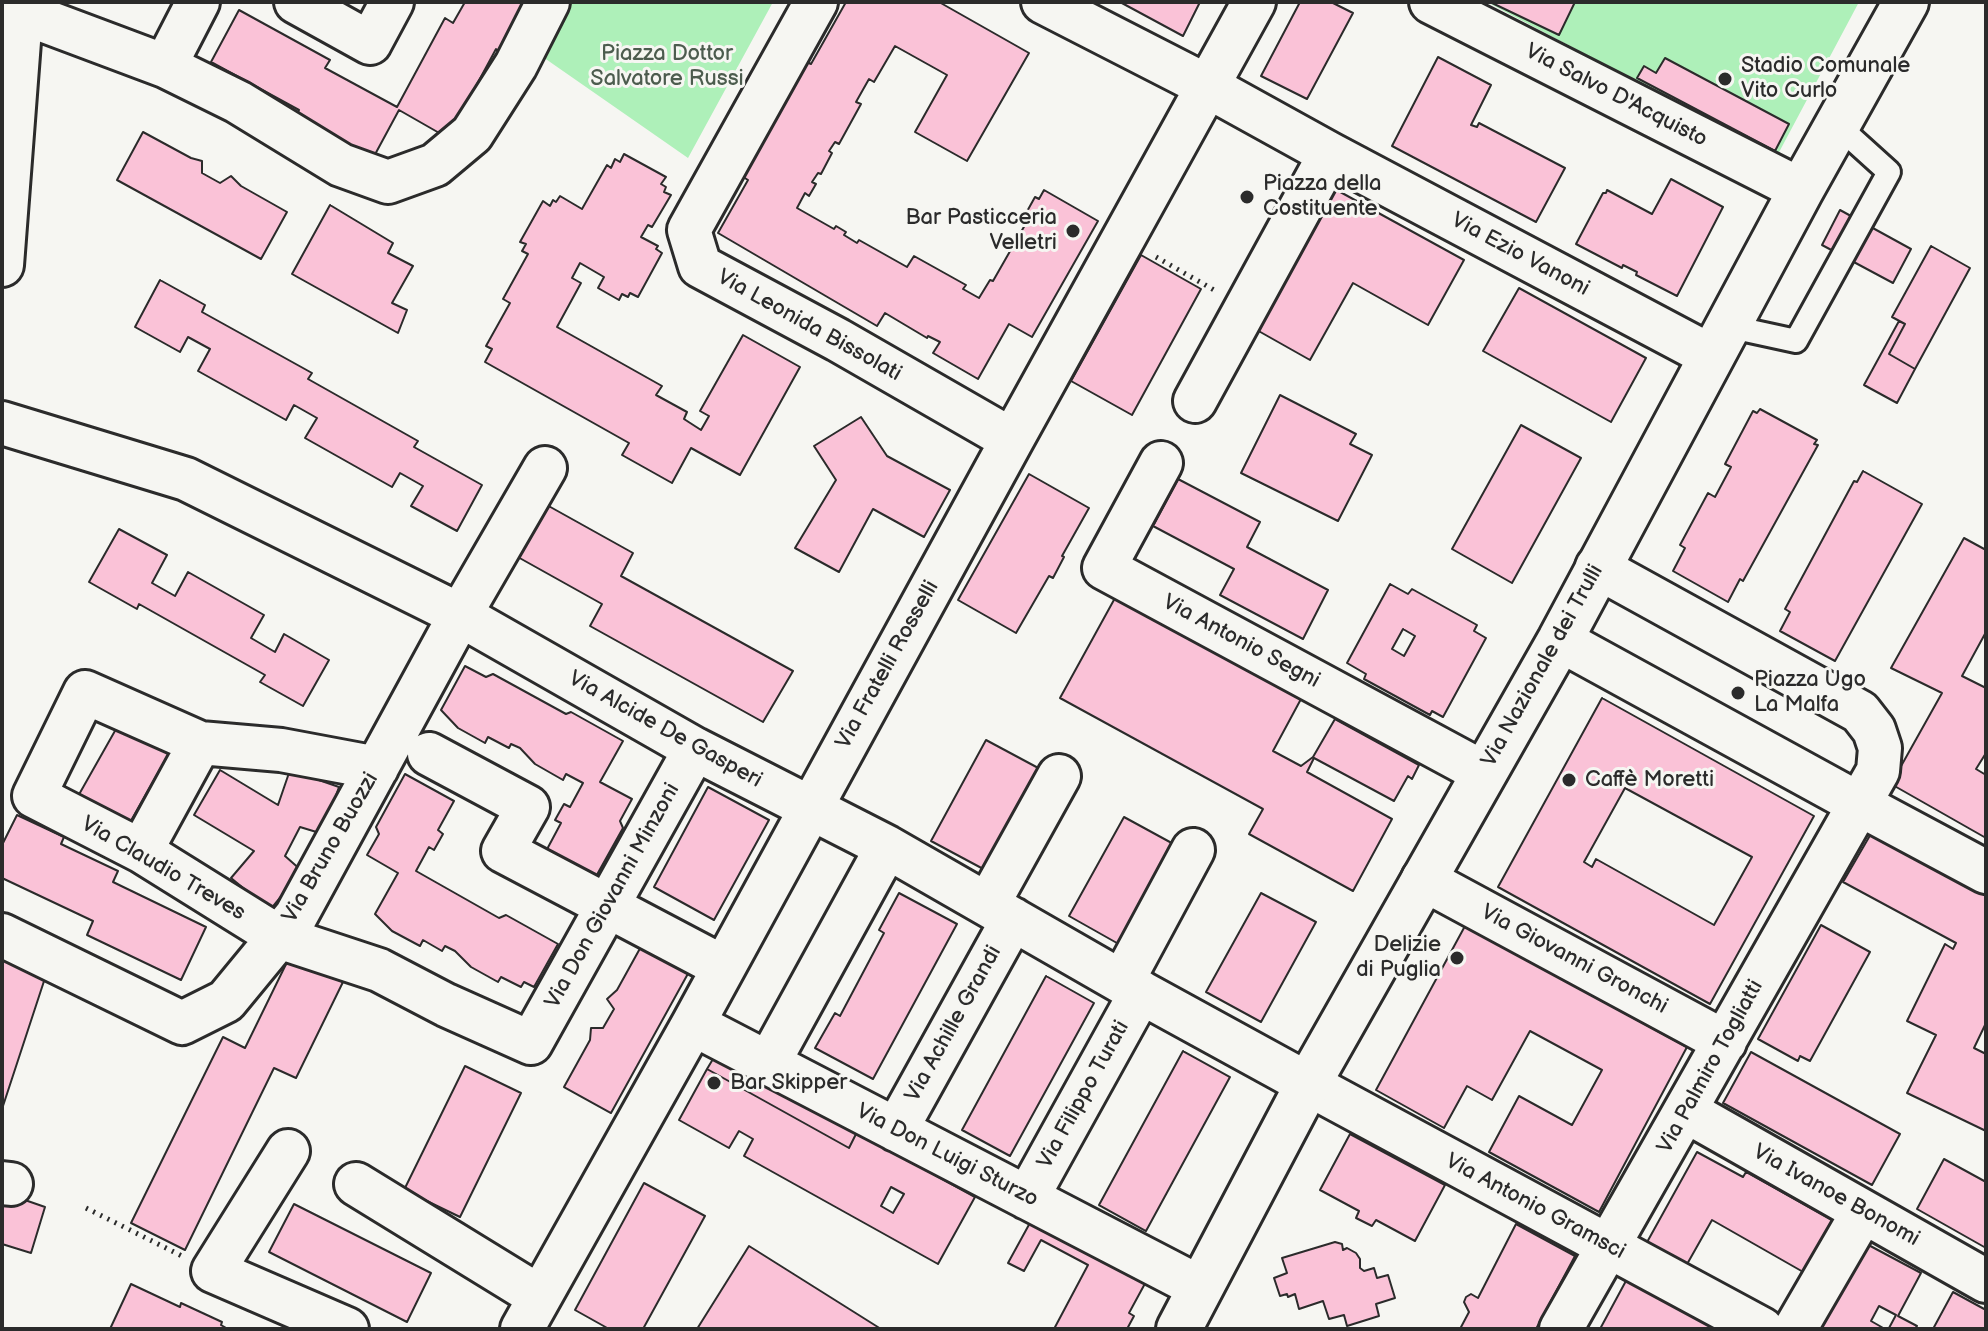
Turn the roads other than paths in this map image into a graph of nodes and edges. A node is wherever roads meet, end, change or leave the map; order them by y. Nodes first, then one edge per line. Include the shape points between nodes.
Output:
1 (198, 2) edge
2 (296, 2) edge
3 (392, 2) edge
4 (548, 2) edge
5 (816, 2) edge
6 (1254, 2) edge
7 (1431, 2) edge
8 (1906, 2) edge
9 (22, 7) edge
10 (1052, 7) edge
11 (165, 66) junction
12 (1207, 86) junction
13 (1837, 125) junction
14 (1330, 154) junction
15 (1801, 190) junction
16 (2, 265) edge
17 (1719, 341) junction
18 (1195, 401) dead end
19 (2, 423) edge
20 (1012, 440) junction
21 (1161, 463) dead end
22 (545, 468) dead end
23 (1597, 567) junction
24 (460, 615) junction
25 (1560, 640) junction
26 (200, 743) junction
27 (695, 749) junction
28 (429, 754) dead end
29 (377, 768) junction
30 (1484, 773) junction
31 (1059, 776) dead end
32 (1859, 804) junction
33 (809, 808) junction
34 (887, 847) junction
35 (1193, 850) dead end
36 (141, 851) junction
37 (1986, 872) edge
38 (1423, 879) junction
39 (607, 907) junction
40 (1000, 912) junction
41 (2, 935) edge
42 (279, 937) junction
43 (723, 967) junction
44 (1132, 987) junction
45 (693, 1024) junction
46 (1725, 1042) junction
47 (531, 1043) joint
48 (768, 1064) junction
49 (1308, 1084) junction
50 (1686, 1111) junction
51 (896, 1130) junction
52 (288, 1151) dead end
53 (356, 1184) dead end
54 (1027, 1198) junction
55 (1853, 1229) dead end
56 (1609, 1247) junction
57 (1986, 1281) edge
58 (1201, 1288) junction
59 (531, 1313) edge
60 (347, 1329) edge
61 (1179, 1329) edge
62 (1561, 1329) edge
63 (1762, 1329) edge
64 (1795, 1329) edge

1 - 11 street
2 - 3 street via 370,43
4 - 11 street via 472,134 435,165 388,182 341,165 238,102
5 - 20 street, Via Leonida Bissolati via 689,230 700,266
6 - 12 street, Via Fratelli Rosselli
7 - 15 street, Via Salvo D'Acquisto
8 - 13 street, Via Nazionale dei Trulli
9 - 11 street
9 - 16 street
10 - 12 street
12 - 14 street
12 - 20 street, Via Fratelli Rosselli
13 - 15 street, Via Nazionale dei Trulli
13 - 17 lane via 1889,172 1868,211 1796,341
14 - 17 street, Via Ezio Vanoni
14 - 18 street
15 - 17 street, Via Nazionale dei Trulli
17 - 23 street, Via Nazionale dei Trulli
19 - 24 street, Via Alcide De Gasperi via 186,479
20 - 33 street, Via Fratelli Rosselli
21 - 30 street, Via Antonio Segni via 1104,568
22 - 24 street, Via Bruno Buozzi
23 - 25 street, Via Nazionale dei Trulli
23 - 32 street via 1860,712 1880,748 1878,771
24 - 27 street, Via Alcide De Gasperi
24 - 29 street, Via Bruno Buozzi
25 - 30 street, Via Nazionale dei Trulli
25 - 32 street
26 - 29 street via 281,750
26 - 36 street
26 - 36 street, Via Claudio Treves via 85,692 34,796
27 - 33 street, Via Alcide De Gasperi
27 - 39 street, Via Don Giovanni Minzoni
28 - 39 street via 528,807 503,851
29 - 42 street, Via Bruno Buozzi via 296,916
30 - 38 street, Via Nazionale dei Trulli
31 - 40 street, Via Achille Grandi
32 - 37 street
32 - 46 street, Via Palmiro Togliatti
33 - 34 street, Via Alcide De Gasperi
33 - 43 street, Via Fratelli Rosselli
34 - 40 street, Via Alcide De Gasperi
34 - 48 street
35 - 44 street, Via Filippo Turati
36 - 42 street, Via Claudio Treves
38 - 46 street, Via Giovanni Gronchi
38 - 49 street, Via Nazionale dei Trulli
39 - 43 street
39 - 47 street, Via Don Giovanni Minzoni
40 - 44 street, Via Alcide De Gasperi
40 - 51 street, Via Achille Grandi
41 - 42 street, Via Bruno Buozzi via 182,1023 226,1001
42 - 47 street, Via Claudio Treves via 379,970
43 - 45 street, Via Fratelli Rosselli
44 - 49 street, Via Alcide De Gasperi
44 - 54 street, Via Filippo Turati
45 - 48 street, Via Don Luigi Sturzo
45 - 59 street, Via Fratelli Rosselli
46 - 50 street, Via Palmiro Togliatti
48 - 51 street, Via Don Luigi Sturzo
49 - 56 street, Via Antonio Gramsci
49 - 58 street, Via Nazionale dei Trulli
50 - 56 street, Via Palmiro Togliatti
50 - 57 street, Via Ivanoe Bonomi
51 - 54 street, Via Don Luigi Sturzo
52 - 60 street via 213,1271
53 - 59 street
54 - 58 street, Via Don Luigi Sturzo
55 - 64 street
56 - 62 street, Via Palmiro Togliatti
56 - 63 street, Via Antonio Gramsci
58 - 61 street, Via Nazionale dei Trulli

